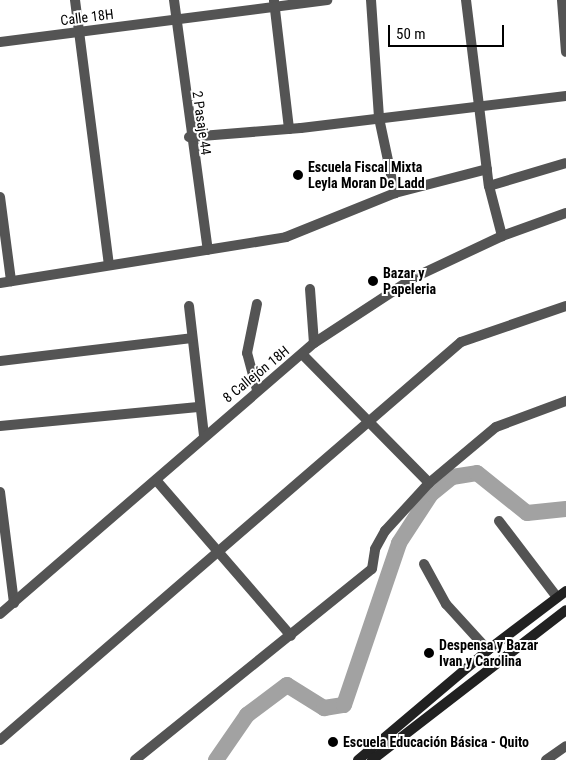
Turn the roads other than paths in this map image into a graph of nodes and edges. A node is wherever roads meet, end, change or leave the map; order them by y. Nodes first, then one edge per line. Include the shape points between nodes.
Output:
1 (75, 0) edge
2 (174, 0) edge
3 (327, 0) edge
4 (371, 0) edge
5 (466, 0) edge
6 (562, 0) edge
7 (274, 3) edge
8 (176, 19) junction
9 (78, 32) junction
10 (0, 42) edge
11 (566, 52) edge
12 (566, 96) edge
13 (479, 106) junction
14 (379, 118) junction
15 (289, 129) junction
16 (189, 136) junction
17 (566, 162) edge
18 (487, 169) junction
19 (489, 186) junction
20 (395, 193) junction
21 (0, 197) edge
22 (566, 213) edge
23 (502, 236) junction
24 (208, 250) junction
25 (109, 265) junction
26 (11, 281) junction
27 (0, 283) edge
28 (310, 289) dead end
29 (257, 304) dead end
30 (189, 306) dead end
31 (566, 306) edge
32 (192, 338) junction
33 (314, 343) junction
34 (302, 354) junction
35 (0, 361) edge
36 (257, 390) junction
37 (566, 401) edge
38 (198, 407) junction
39 (365, 423) junction
40 (0, 426) edge
41 (204, 435) junction
42 (156, 480) junction
43 (429, 484) junction
44 (0, 492) edge
45 (1, 511) edge
46 (499, 521) dead end
47 (220, 550) junction
48 (424, 564) dead end
49 (566, 591) edge
50 (557, 597) junction
51 (14, 604) junction
52 (566, 610) edge
53 (0, 614) edge
54 (291, 636) junction
55 (488, 650) junction
56 (0, 740) edge
57 (566, 746) edge
58 (135, 760) edge
59 (358, 760) edge
60 (372, 760) edge
61 (546, 760) edge

1 - 9 street
2 - 8 street, 2 Pasaje 44
3 - 7 street, Calle 18H
4 - 14 street
5 - 13 street
6 - 11 street
7 - 8 street, Calle 18H
7 - 15 street
8 - 9 street, Calle 18H
8 - 16 street, 2 Pasaje 44
9 - 10 street, Calle 18H
9 - 25 street
12 - 13 street
13 - 14 street
13 - 18 street
14 - 15 street
14 - 20 street
15 - 16 street
16 - 24 street, 2 Pasaje 44
17 - 19 street
18 - 19 street
18 - 20 street
19 - 23 street
20 - 24 street via 286,237
21 - 26 street
22 - 23 street, 8 Callejón 18H
23 - 33 street, 8 Callejón 18H via 415,276
24 - 25 street
25 - 26 street
26 - 27 street
28 - 33 street
29 - 36 street via 247,353
30 - 32 street
31 - 39 street via 462,342
32 - 35 street
32 - 38 street
33 - 34 street, 8 Callejón 18H
34 - 36 street, 8 Callejón 18H
34 - 39 street
36 - 41 street, 8 Callejón 18H
37 - 43 street via 496,427
38 - 40 street
38 - 41 street
39 - 43 street
39 - 47 street
41 - 42 street, 8 Callejón 18H
42 - 47 street
42 - 51 street, 8 Callejón 18H
43 - 54 street via 385,531 375,549 372,569
44 - 45 street
45 - 51 street
46 - 50 street
47 - 54 street
47 - 56 street
48 - 55 street via 446,604
49 - 50 street
50 - 55 street
51 - 53 street, 8 Callejón 18H
52 - 60 street
54 - 58 street
55 - 59 street
57 - 61 street

